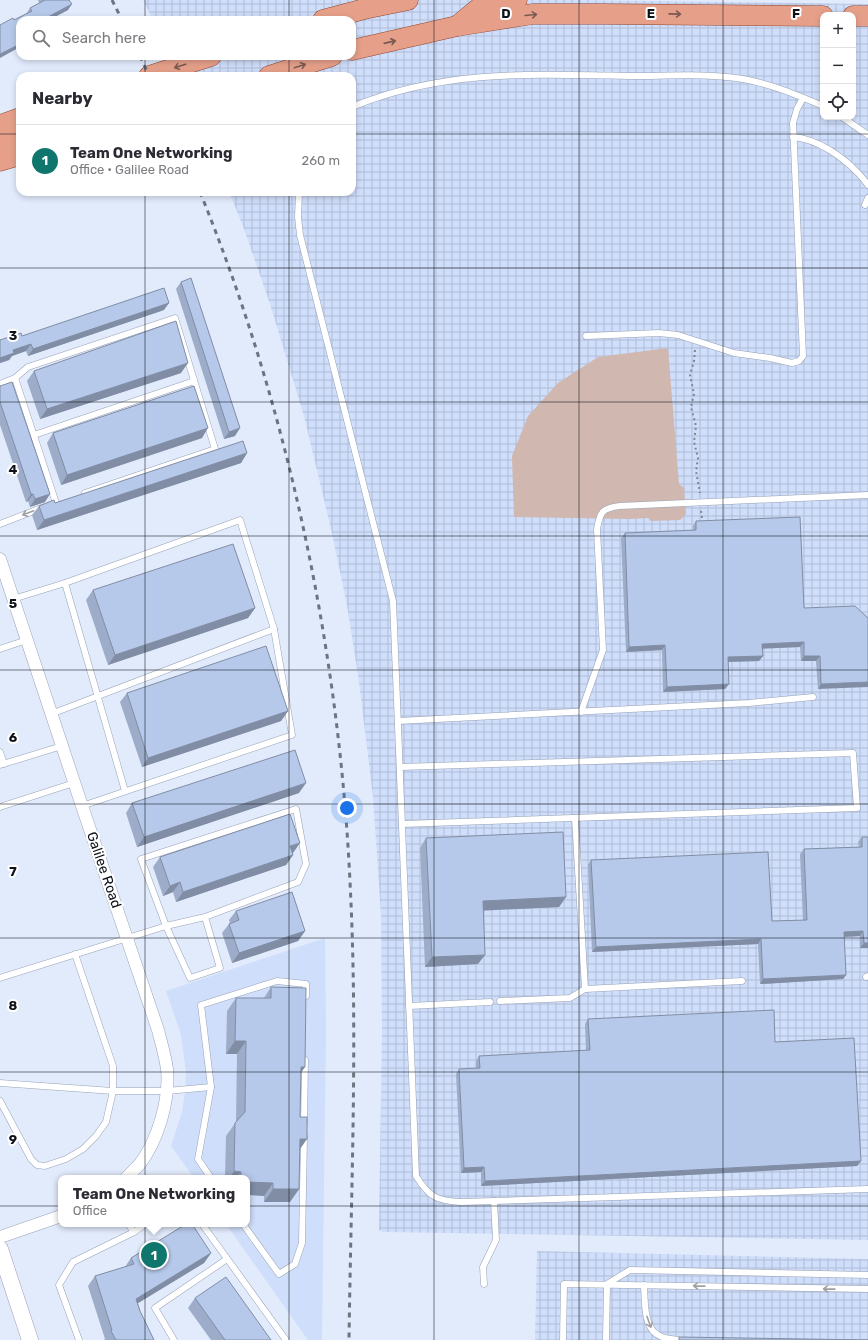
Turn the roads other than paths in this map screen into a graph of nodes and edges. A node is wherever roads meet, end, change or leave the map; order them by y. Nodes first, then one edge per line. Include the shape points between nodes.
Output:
1 (408, 0) edge
2 (517, 0) edge
3 (339, 16) edge
4 (820, 16) edge
5 (856, 16) edge
6 (868, 16) edge
7 (458, 26) junction
8 (356, 49) edge
9 (199, 60) edge
10 (319, 60) edge
11 (161, 72) edge
12 (281, 72) edge
13 (803, 98) junction
14 (356, 105) edge
15 (820, 105) edge
16 (16, 119) edge
17 (846, 120) edge
18 (0, 125) edge
19 (868, 135) edge
20 (16, 137) edge
21 (793, 137) junction
22 (0, 143) edge
23 (16, 156) edge
24 (0, 161) edge
25 (868, 185) edge
26 (299, 196) edge
27 (868, 198) edge
28 (865, 205) dead end
29 (586, 336) dead end
30 (15, 378) junction
31 (194, 381) junction
32 (0, 384) edge
33 (34, 435) junction
34 (79, 495) edge
35 (868, 495) edge
36 (64, 500) edge
37 (56, 503) junction
38 (0, 524) edge
39 (0, 559) edge
40 (65, 583) junction
41 (13, 599) junction
42 (274, 629) junction
43 (27, 640) junction
44 (0, 649) edge
45 (97, 697) junction
46 (813, 697) dead end
47 (581, 712) junction
48 (51, 714) junction
49 (398, 721) junction
50 (62, 746) junction
51 (0, 752) edge
52 (2, 765) edge
53 (400, 767) junction
54 (74, 783) junction
55 (125, 792) junction
56 (82, 806) junction
57 (0, 807) edge
58 (575, 818) junction
59 (402, 824) junction
60 (205, 917) junction
61 (166, 926) junction
62 (127, 938) junction
63 (75, 954) junction
64 (0, 978) edge
65 (742, 981) dead end
66 (585, 990) junction
67 (306, 1000) edge
68 (500, 1001) dead end
69 (490, 1002) dead end
70 (409, 1006) junction
71 (305, 1054) edge
72 (0, 1083) edge
73 (211, 1087) junction
74 (114, 1091) junction
75 (167, 1091) junction
76 (0, 1101) edge
77 (129, 1175) edge
78 (209, 1175) edge
79 (868, 1189) edge
80 (494, 1201) junction
81 (58, 1217) edge
82 (130, 1227) edge
83 (141, 1227) edge
84 (204, 1227) edge
85 (245, 1227) edge
86 (134, 1232) junction
87 (0, 1237) edge
88 (0, 1249) edge
89 (227, 1259) junction
90 (868, 1274) edge
91 (484, 1284) dead end
92 (607, 1284) junction
93 (644, 1284) junction
94 (868, 1289) edge
95 (30, 1340) edge
96 (79, 1340) edge
97 (174, 1340) edge
98 (286, 1340) edge
99 (563, 1340) edge
100 (606, 1340) edge
101 (678, 1340) edge

1 - 3 main road
2 - 7 main road via 485,3
7 -> 4 main road via 533,14
5 - 6 main road
8 -> 7 main road
9 -> 11 main road
12 -> 10 main road
13 - 14 lane via 757,82 722,77 512,75 437,82 372,98
13 - 15 lane
13 - 21 lane via 793,123
16 - 18 main road
17 - 19 lane
20 - 22 main road
21 - 25 lane via 816,143 833,152 851,165
21 - 29 lane via 803,356 799,361 792,363 734,353 678,335 659,333
23 - 24 main road
26 - 49 lane via 300,235 393,601
27 - 28 lane
30 - 31 lane via 28,367 175,318
30 - 32 lane
30 - 33 lane
31 - 33 lane
31 - 34 lane via 215,449
33 - 37 lane
35 - 47 lane via 620,506 608,507 602,511 597,529 603,650
36 - 37 lane
37 -> 38 lane
39 - 41 street, Galilee Road
40 - 41 lane
40 - 42 lane via 240,520
40 - 45 lane
41 - 43 street, Galilee Road
42 - 45 lane
42 - 55 lane via 292,735
43 - 44 lane
43 - 48 street, Galilee Road
45 - 48 lane
45 - 55 lane
46 - 47 lane
47 - 49 lane
48 - 50 street, Galilee Road
49 - 53 lane
50 - 52 lane
50 - 54 street, Galilee Road
51 - 52 lane
53 - 58 lane via 853,753 858,808
53 - 59 lane
54 - 56 street, Galilee Road
54 - 57 lane
55 - 56 lane
56 - 62 street, Galilee Road
58 - 59 lane
58 - 66 lane
59 - 70 lane
60 - 61 lane
60 - 61 lane via 220,968 190,978
60 - 61 lane via 298,882 306,864 296,809 141,859
61 - 62 lane
62 - 63 lane
62 - 75 street, Galilee Road via 158,1030 167,1070
63 - 64 lane
63 - 74 lane via 113,1066
65 - 66 lane
66 - 68 lane via 570,998
67 - 73 lane via 306,984 277,981 201,1005
69 - 70 lane
70 - 80 lane via 416,1176 423,1188 432,1196 444,1201
71 - 85 lane via 302,1243 295,1264 279,1274
72 - 74 lane
73 - 75 lane
73 - 78 lane via 198,1159
74 - 75 lane
74 - 76 lane via 106,1122 96,1136 83,1149 45,1166 37,1165 32,1159
75 - 77 street, Galilee Road via 159,1124 150,1146
79 - 80 lane
80 - 91 lane via 496,1240 483,1267
81 - 87 street
82 - 86 lane
83 - 86 lane
84 - 89 lane
86 - 96 lane via 73,1262 59,1285
88 - 95 street
89 - 97 lane via 155,1308
89 - 98 lane
90 - 92 lane via 630,1270
92 - 93 lane
92 - 99 lane via 564,1284
92 - 100 lane
94 -> 93 lane
93 -> 101 lane via 645,1311 650,1327 659,1336

